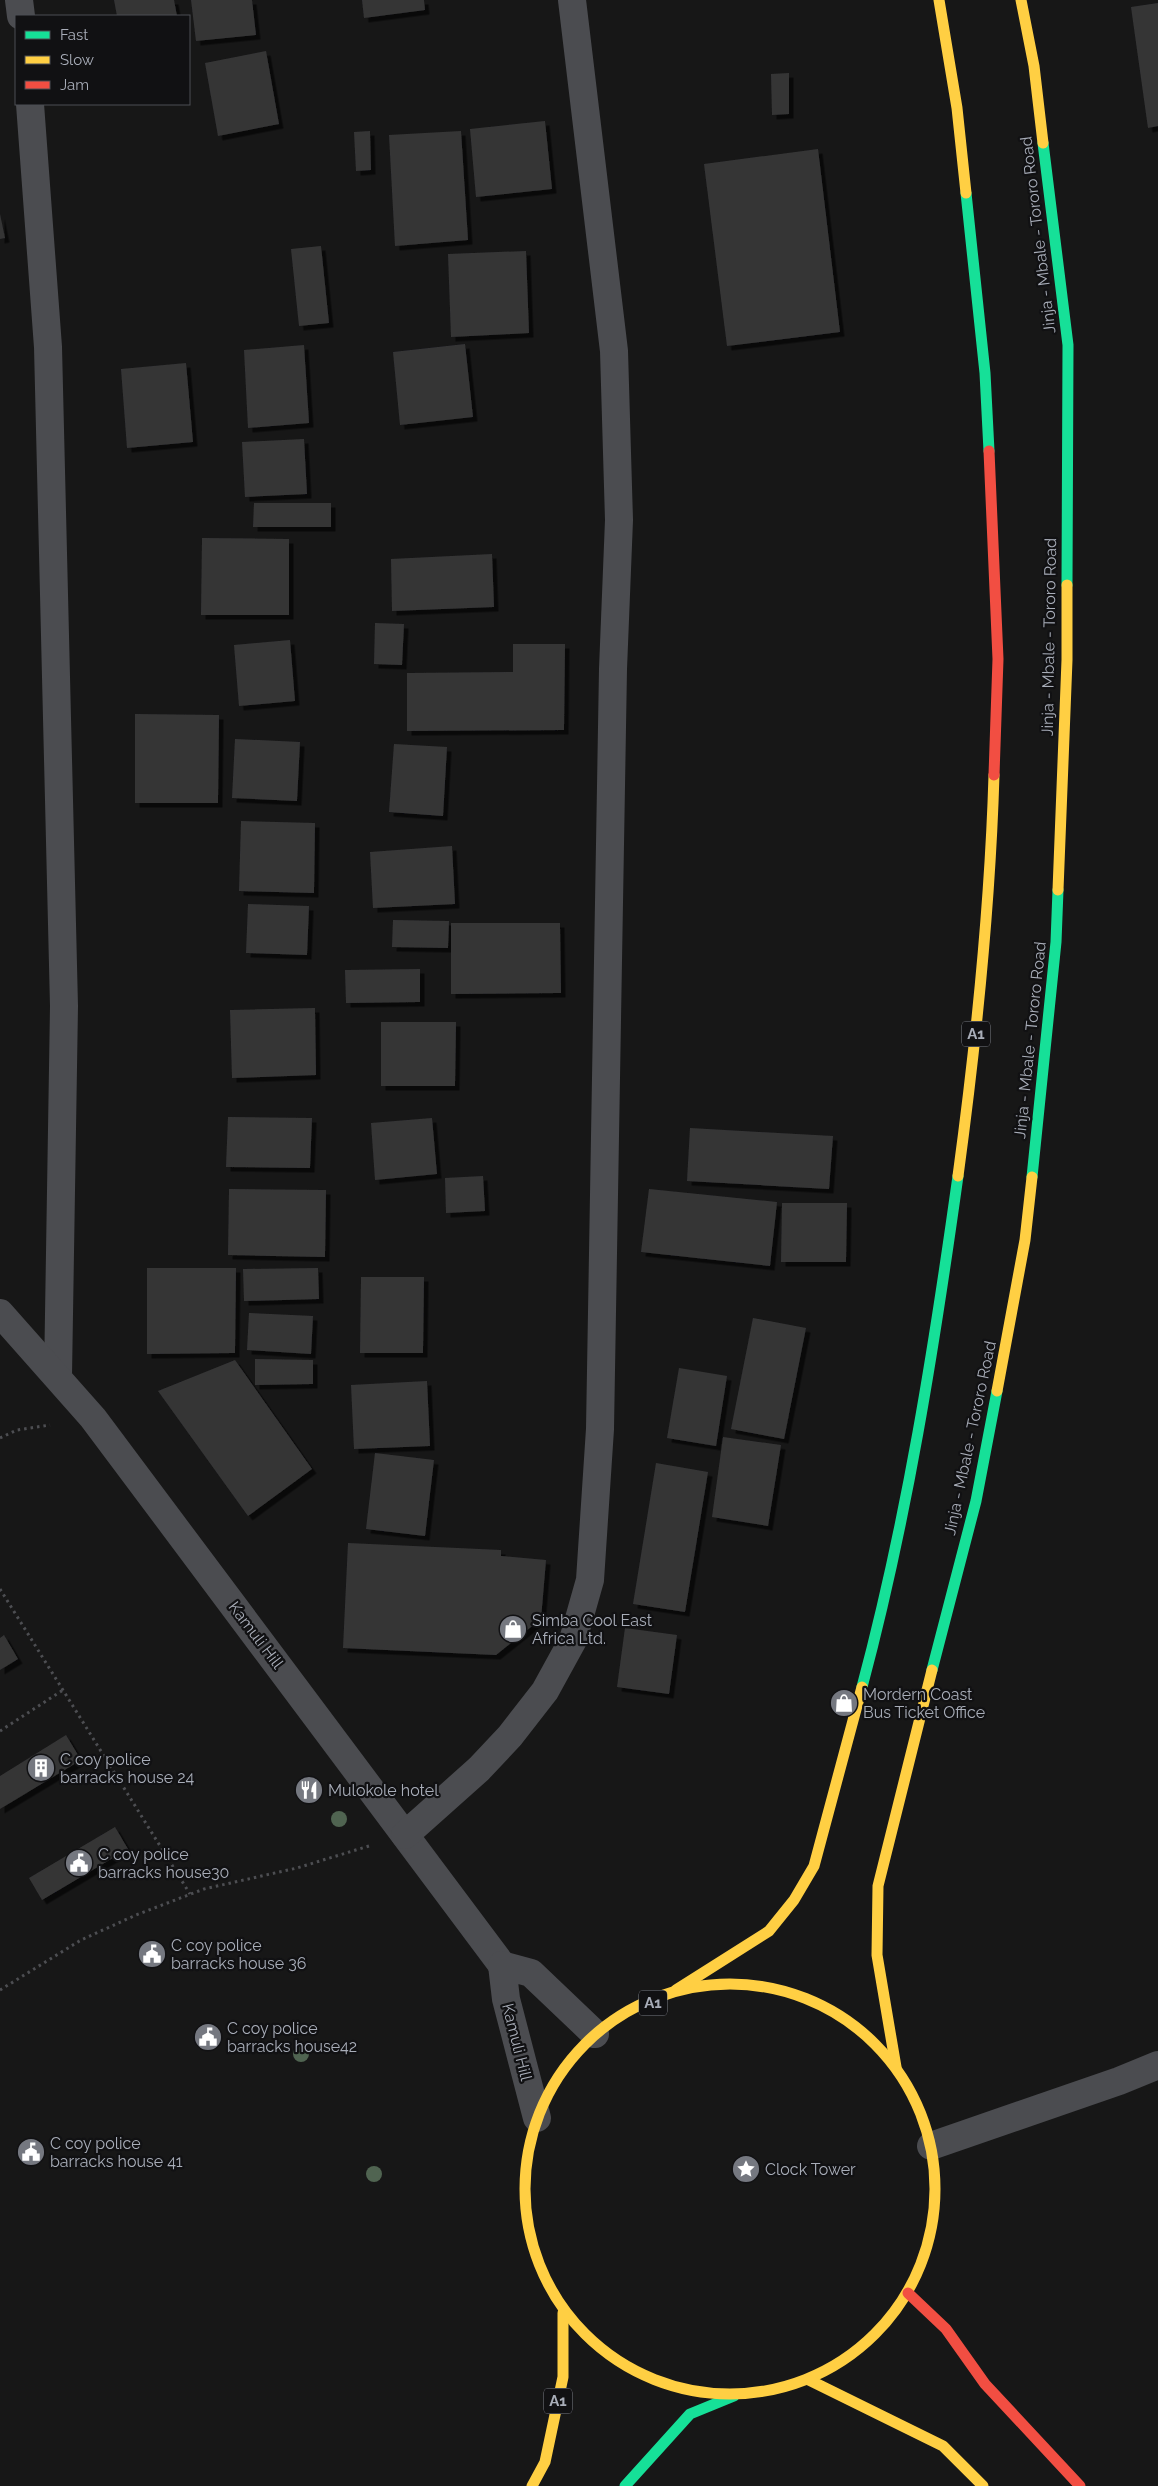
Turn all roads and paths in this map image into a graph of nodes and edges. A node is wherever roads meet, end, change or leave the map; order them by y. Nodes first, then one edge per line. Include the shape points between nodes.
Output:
1 (19, 0) edge
2 (572, 0) edge
3 (939, 0) edge
4 (1022, 0) edge
5 (21, 15) edge
6 (30, 105) edge
7 (0, 1313) edge
8 (58, 1376) junction
9 (93, 1418) junction
10 (0, 1438) edge
11 (0, 1590) edge
12 (64, 1690) junction
13 (0, 1731) edge
14 (405, 1834) junction
15 (190, 1894) junction
16 (502, 1965) junction
17 (0, 1990) edge
18 (676, 1990) junction
19 (595, 2034) junction
20 (1158, 2065) edge
21 (896, 2067) junction
22 (537, 2118) junction
23 (931, 2146) junction
24 (908, 2293) junction
25 (564, 2312) junction
26 (809, 2380) junction
27 (735, 2396) junction
28 (532, 2486) edge
29 (625, 2486) edge
30 (983, 2486) edge
31 (1080, 2486) edge

1 - 5 street
2 - 14 street via 614,351 619,520 613,669 600,1429 590,1580 573,1640 545,1691 479,1769
3 - 18 main road, A1 via 957,108 986,373 998,659 991,868 973,1067 926,1388 880,1620 814,1866 794,1900 769,1931
4 - 21 main road, Jinja - Mbale - Tororo Road / A1 via 1034,66 1068,345 1067,660 1056,942 1025,1240 978,1491 898,1796 878,1886 877,1955
6 - 8 street via 48,346 64,1006
7 - 8 street, Kamuli Hill
8 - 9 street, Kamuli Hill
9 - 10 path via 17,1430
9 - 14 street, Kamuli Hill
11 - 12 path
12 - 13 path
12 - 15 path
14 - 15 path via 297,1868
14 - 16 street, Kamuli Hill
15 - 17 path via 81,1940
16 - 19 street via 531,1974
16 - 22 street, Kamuli Hill via 506,1999
18 - 19 main road, A1
18 - 21 main road, A1 via 725,1982 775,1987 822,2003 862,2031
19 - 22 main road, A1 via 561,2072
20 - 23 street
21 - 23 main road, A1 via 918,2104
22 - 25 main road, A1 via 524,2185 533,2252
23 - 24 main road, A1 via 936,2196 927,2246
24 - 26 main road, A1 via 865,2344
24 - 31 main road via 946,2329 985,2384
25 - 27 main road, A1 via 611,2358 670,2387
25 - 28 main road, A1 via 563,2376 545,2462
26 - 27 main road, A1
26 - 30 main road via 943,2446
27 - 29 main road, A1 via 690,2414

